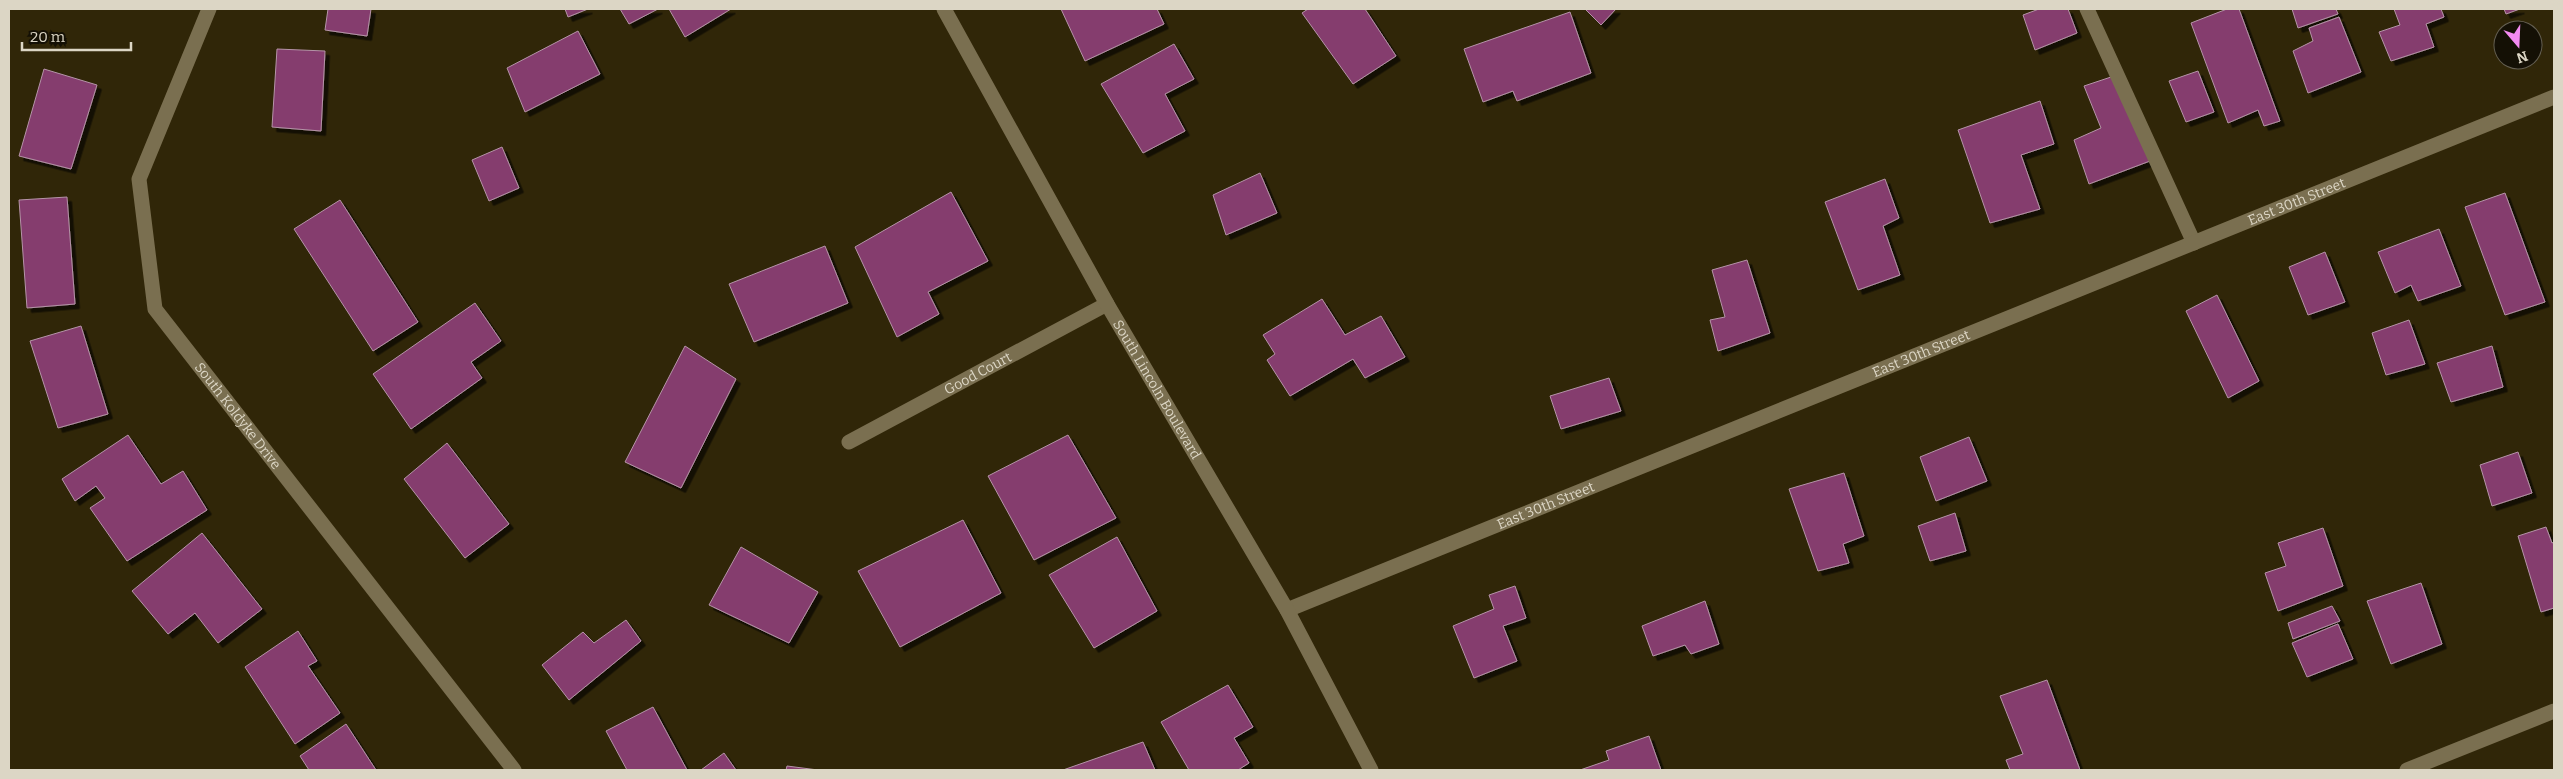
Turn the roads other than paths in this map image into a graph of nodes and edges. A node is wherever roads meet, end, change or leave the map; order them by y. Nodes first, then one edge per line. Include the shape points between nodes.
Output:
1 (209, 9) edge
2 (944, 9) edge
3 (2087, 9) edge
4 (2554, 97) edge
5 (2194, 243) junction
6 (1107, 304) junction
7 (849, 442) dead end
8 (1287, 610) junction
9 (2554, 711) edge
10 (514, 770) edge
11 (1371, 770) edge
12 (2407, 770) edge

1 - 10 street, South Koldyke Drive via 139,179 154,309
2 - 6 street, South Lincoln Boulevard
3 - 5 street
4 - 5 street, East 30th Street
5 - 8 street, East 30th Street
6 - 7 street, Good Court
6 - 8 street, South Lincoln Boulevard
8 - 11 street, South Lincoln Boulevard
9 - 12 street

